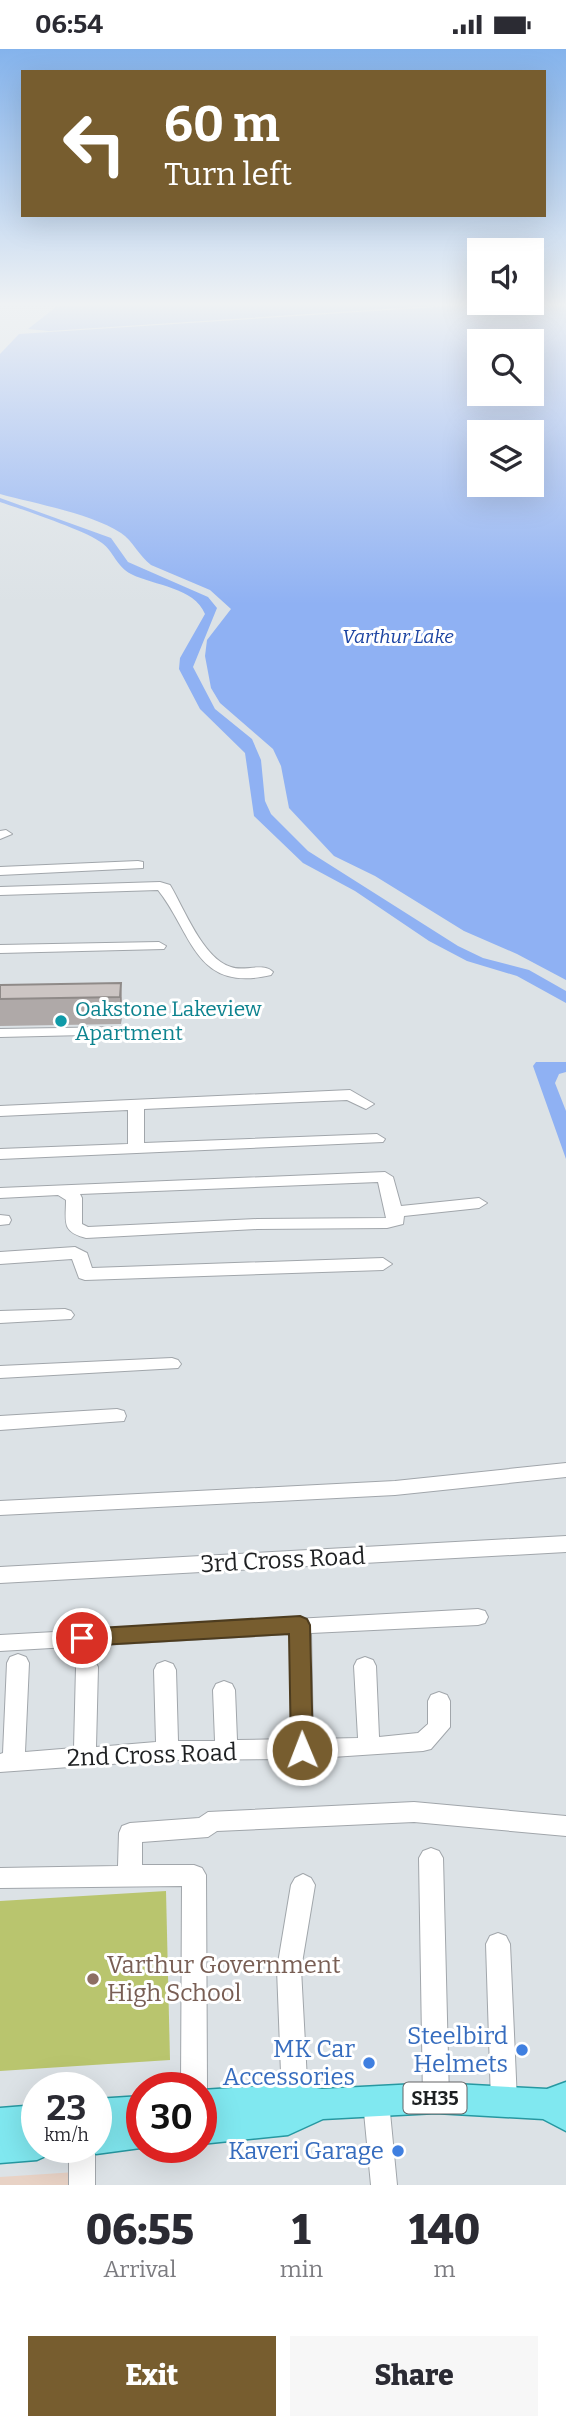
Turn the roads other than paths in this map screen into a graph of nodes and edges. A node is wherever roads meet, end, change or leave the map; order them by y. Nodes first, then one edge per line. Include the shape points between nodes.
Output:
1 (138, 865) dead end
2 (0, 871) edge
3 (0, 891) edge
4 (159, 946) dead end
5 (0, 949) edge
6 (266, 972) dead end
7 (122, 1031) dead end
8 (0, 1033) edge
9 (136, 1104) junction
10 (366, 1104) dead end
11 (0, 1111) edge
12 (377, 1139) dead end
13 (136, 1149) junction
14 (0, 1154) edge
15 (61, 1190) junction
16 (0, 1193) edge
17 (479, 1203) dead end
18 (395, 1212) junction
19 (0, 1258) edge
20 (383, 1264) dead end
21 (65, 1315) dead end
22 (0, 1317) edge
23 (172, 1364) dead end
24 (0, 1372) edge
25 (117, 1416) dead end
26 (0, 1423) edge
27 (566, 1470) edge
28 (0, 1508) edge
29 (566, 1545) edge
30 (0, 1575) edge
31 (478, 1617) dead end
32 (300, 1625) junction
33 (0, 1643) edge
34 (18, 1663) dead end
35 (365, 1666) dead end
36 (87, 1667) dead end
37 (165, 1670) dead end
38 (224, 1691) dead end
39 (439, 1701) dead end
40 (369, 1747) junction
41 (302, 1750) junction
42 (167, 1751) junction
43 (226, 1752) junction
44 (85, 1755) junction
45 (7, 1762) edge
46 (566, 1826) edge
47 (431, 1858) dead end
48 (130, 1877) junction
49 (0, 1878) edge
50 (303, 1885) dead end
51 (498, 1944) dead end
52 (194, 2072) edge
53 (436, 2098) junction
54 (309, 2101) junction
55 (504, 2101) junction
56 (376, 2102) junction
57 (217, 2104) edge
58 (560, 2105) edge
59 (21, 2122) edge
60 (0, 2124) edge
61 (217, 2126) edge
62 (21, 2145) edge
63 (0, 2147) edge
64 (82, 2163) edge
65 (82, 2185) edge
66 (384, 2185) edge

1 - 2 street
3 - 6 street via 160,885 217,967 231,972
4 - 5 street
7 - 8 street
9 - 10 street via 350,1095
9 - 11 street
9 - 13 street
12 - 13 street
13 - 14 street
15 - 16 street
15 - 18 street via 385,1177
15 - 18 street via 74,1198 74,1227 86,1233 387,1223 397,1220
17 - 18 street
19 - 20 street via 75,1254 85,1273 92,1274
21 - 22 street
23 - 24 street
25 - 26 street
27 - 28 street via 382,1489
29 - 30 street, 3rd Cross Road
31 - 32 street
32 - 33 street
32 - 41 street
34 - 45 street
35 - 40 street
36 - 44 street
37 - 42 street
38 - 43 street
39 - 40 street, 2nd Cross Road via 439,1727 423,1742
40 - 41 street, 2nd Cross Road
41 - 43 street, 2nd Cross Road
42 - 43 street, 2nd Cross Road
42 - 44 street, 2nd Cross Road
44 - 45 street, 2nd Cross Road
46 - 48 street via 414,1812 208,1822 208,1827 130,1833
47 - 53 street
48 - 49 street
48 - 52 street via 194,1875
50 - 54 street via 289,1969
51 - 55 street
53 - 55 main road, SH35
53 - 56 main road, SH35
54 - 56 main road, SH35
54 - 57 main road, SH35
54 - 61 main road, SH35 via 288,2119
55 - 58 main road, SH35
56 - 66 street
59 - 60 main road
62 - 63 main road
64 - 65 street

